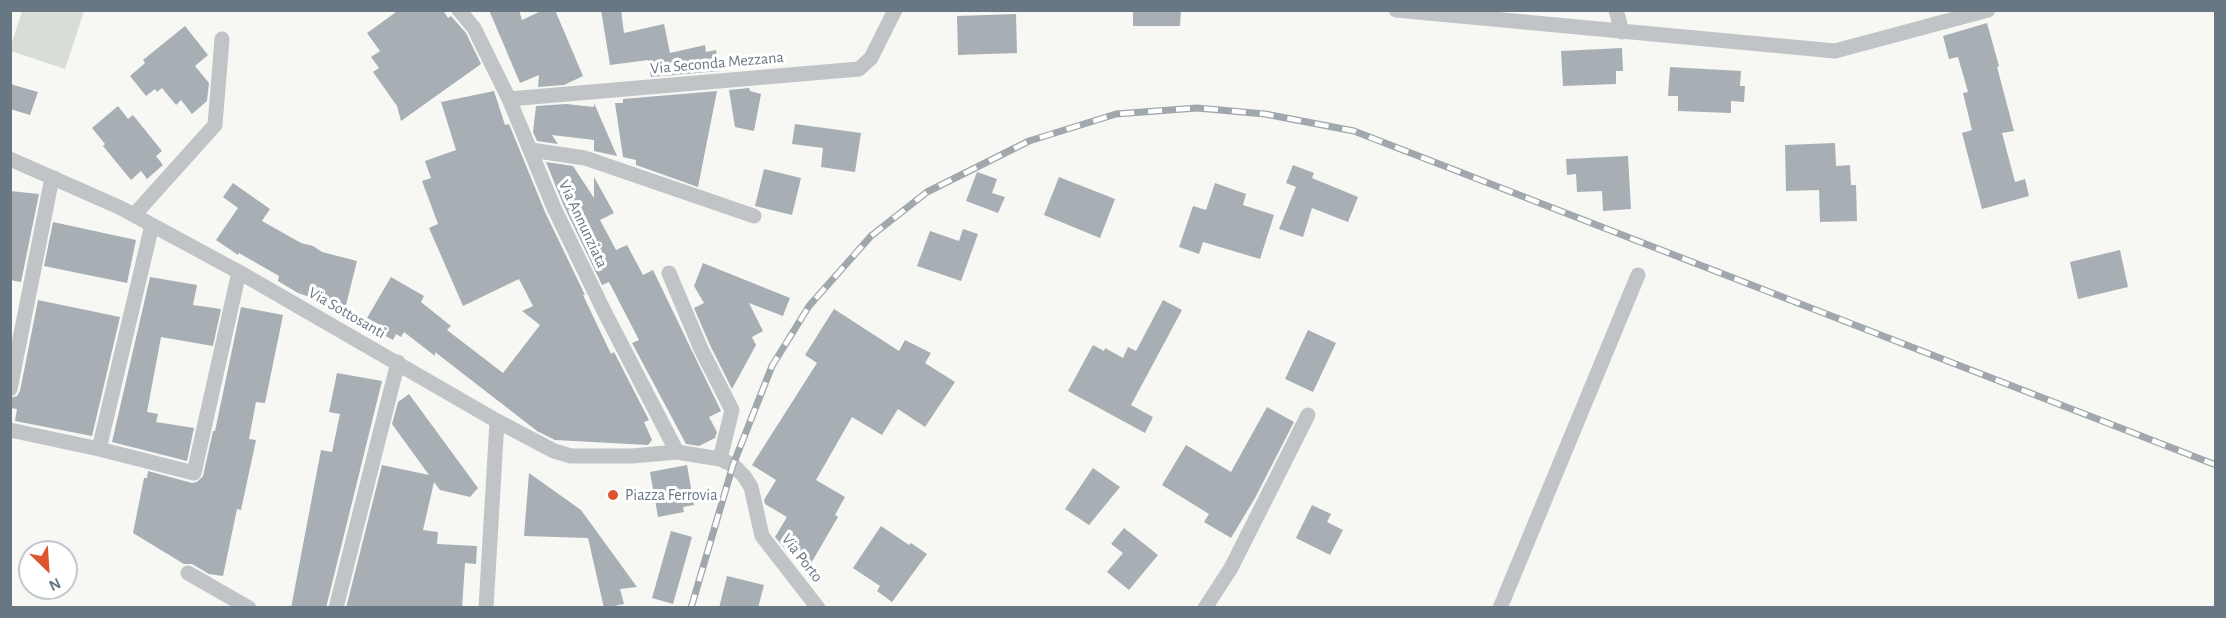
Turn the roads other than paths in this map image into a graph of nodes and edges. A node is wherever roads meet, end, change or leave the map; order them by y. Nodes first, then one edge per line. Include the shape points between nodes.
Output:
1 (459, 10) edge
2 (895, 10) edge
3 (1396, 10) edge
4 (1616, 10) edge
5 (1988, 10) edge
6 (1622, 32) junction
7 (222, 39) dead end
8 (509, 99) junction
9 (531, 150) junction
10 (10, 159) edge
11 (54, 178) junction
12 (134, 215) junction
13 (754, 216) dead end
14 (152, 225) junction
15 (239, 272) junction
16 (669, 273) dead end
17 (1638, 275) dead end
18 (398, 362) junction
19 (10, 390) edge
20 (1308, 415) dead end
21 (497, 421) junction
22 (10, 430) edge
23 (99, 449) junction
24 (677, 452) junction
25 (727, 462) junction
26 (188, 573) dead end
27 (249, 608) edge
28 (336, 608) edge
29 (486, 608) edge
30 (818, 608) edge
31 (1205, 608) edge
32 (1500, 608) edge

1 - 8 street, Via Annunziata via 474,28
2 - 8 street, Via Seconda Mezzana via 870,58 859,69
3 - 6 street
4 - 6 street
5 - 6 street via 1835,51
7 - 12 street via 215,124
8 - 9 street, Via Annunziata
9 - 13 street via 585,158
9 - 24 street, Via Annunziata via 554,208
10 - 11 street, Via Sottosanti
11 - 12 street, Via Sottosanti
11 - 19 street
12 - 14 street, Via Sottosanti
14 - 15 street, Via Sottosanti
14 - 23 street
15 - 18 street, Via Sottosanti
15 - 23 street via 194,472
16 - 25 street via 732,410
17 - 32 street
18 - 21 street, Via Sottosanti
18 - 28 street
20 - 31 street via 1232,568
21 - 24 street via 571,456
21 - 29 street
22 - 23 street
24 - 25 street
25 - 30 street, Via Porto via 751,487 762,536
26 - 27 street

